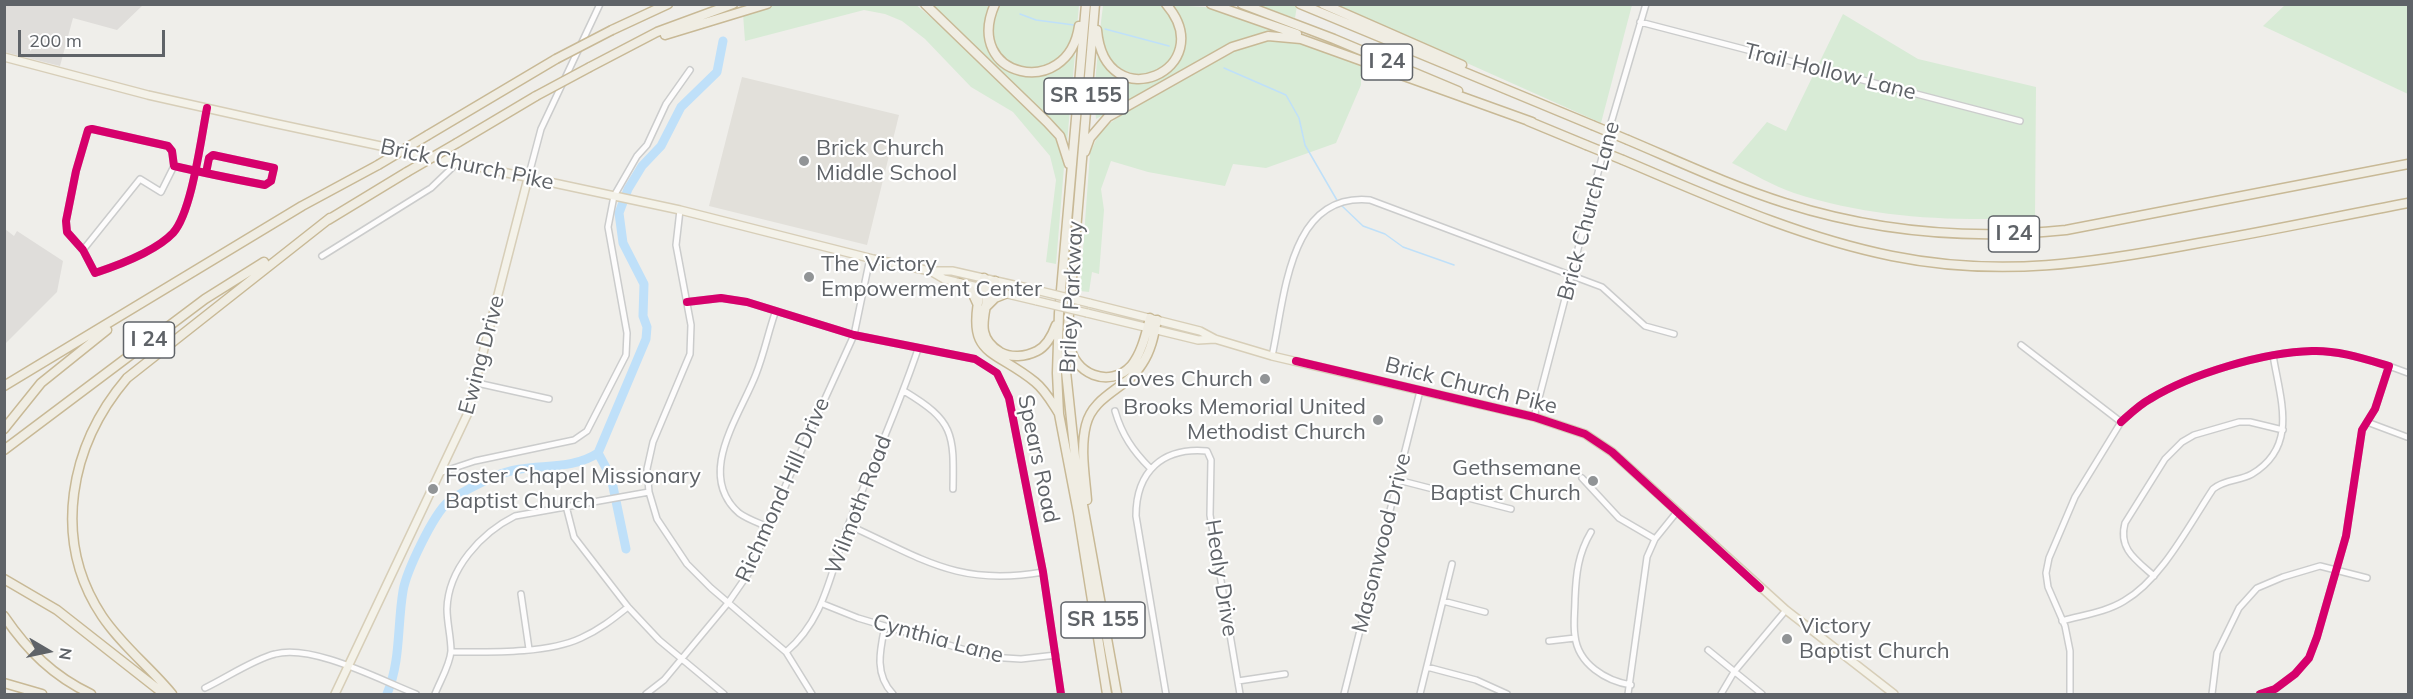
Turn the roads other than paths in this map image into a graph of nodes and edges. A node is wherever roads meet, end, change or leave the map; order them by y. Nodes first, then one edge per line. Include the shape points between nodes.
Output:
1 (600, 4) edge
2 (668, 4) edge
3 (674, 4) edge
4 (733, 4) edge
5 (767, 4) edge
6 (925, 4) edge
7 (995, 4) edge
8 (1084, 4) edge
9 (1095, 4) edge
10 (1166, 4) edge
11 (1211, 4) edge
12 (1242, 4) edge
13 (1300, 4) edge
14 (1323, 4) edge
15 (1646, 4) edge
16 (654, 12) junction
17 (1640, 22) junction
18 (625, 48) junction
19 (1330, 49) junction
20 (4, 57) edge
21 (690, 69) dead end
22 (1521, 95) junction
23 (207, 108) junction
24 (2020, 121) dead end
25 (1532, 122) junction
26 (457, 163) junction
27 (2409, 164) edge
28 (174, 166) junction
29 (194, 171) junction
30 (206, 173) junction
31 (1071, 177) junction
32 (528, 178) junction
33 (1079, 188) junction
34 (616, 197) junction
35 (2409, 203) edge
36 (680, 210) junction
37 (330, 218) junction
38 (83, 250) junction
39 (322, 256) dead end
40 (870, 258) junction
41 (930, 271) junction
42 (1071, 274) junction
43 (1573, 275) junction
44 (959, 283) junction
45 (987, 284) junction
46 (1005, 294) junction
47 (687, 302) junction
48 (980, 306) junction
49 (136, 308) junction
50 (775, 312) junction
51 (1059, 313) junction
52 (1153, 319) junction
53 (1151, 329) junction
54 (1674, 334) dead end
55 (854, 335) junction
56 (1215, 339) junction
57 (2021, 345) dead end
58 (918, 349) junction
59 (2273, 355) junction
60 (1272, 356) junction
61 (2390, 366) junction
62 (2409, 373) edge
63 (477, 383) junction
64 (4, 386) edge
65 (904, 391) junction
66 (1420, 392) junction
67 (549, 399) dead end
68 (1115, 411) dead end
69 (1059, 414) junction
70 (1534, 417) junction
71 (2121, 422) junction
72 (2367, 422) junction
73 (4, 429) edge
74 (2283, 430) junction
75 (2407, 437) dead end
76 (4, 450) edge
77 (1150, 468) junction
78 (442, 472) junction
79 (1582, 478) dead end
80 (1398, 480) junction
81 (953, 489) dead end
82 (649, 492) junction
83 (566, 506) junction
84 (1511, 509) dead end
85 (1676, 513) junction
86 (848, 525) junction
87 (768, 527) junction
88 (1591, 532) dead end
89 (1655, 539) junction
90 (1090, 545) junction
91 (1452, 564) dead end
92 (2337, 570) junction
93 (1043, 572) junction
94 (2154, 576) junction
95 (2367, 578) dead end
96 (7, 580) edge
97 (521, 594) dead end
98 (1443, 601) junction
99 (728, 603) junction
100 (823, 604) junction
101 (628, 607) junction
102 (1786, 610) junction
103 (1485, 612) dead end
104 (4, 616) edge
105 (2062, 621) junction
106 (885, 626) junction
107 (1575, 638) junction
108 (1549, 641) dead end
109 (529, 649) junction
110 (1708, 650) dead end
111 (451, 651) junction
112 (786, 652) junction
113 (1056, 655) junction
114 (681, 660) junction
115 (1427, 667) junction
116 (347, 668) junction
117 (1734, 672) junction
118 (1285, 674) dead end
119 (1238, 681) junction
120 (4, 683) edge
121 (1631, 685) junction
122 (205, 688) dead end
123 (42, 694) edge
124 (91, 694) edge
125 (164, 694) edge
126 (172, 694) edge
127 (335, 694) edge
128 (416, 694) edge
129 (435, 694) edge
130 (646, 694) edge
131 (724, 694) edge
132 (812, 694) edge
133 (892, 694) edge
134 (1061, 694) edge
135 (1107, 694) edge
136 (1117, 694) edge
137 (1166, 694) edge
138 (1240, 694) edge
139 (1344, 694) edge
140 (1420, 694) edge
141 (1507, 694) edge
142 (1628, 694) edge
143 (1721, 694) edge
144 (1762, 694) edge
145 (1894, 694) edge
146 (2070, 694) edge
147 (2212, 694) edge
148 (2260, 694) edge

1 - 32 street, Ewing Drive via 541,129
2 - 16 highway
3 - 16 highway, I 24
4 - 18 highway, I 24
5 - 18 highway
6 - 31 highway via 1060,136
7 - 8 highway via 988,29 993,51 1007,66 1034,74 1053,67 1071,51
8 - 31 highway, Briley Parkway / SR 155
9 - 10 highway via 1104,59 1123,76 1142,80 1168,69 1181,46 1178,21
9 - 33 highway, Briley Parkway / SR 155
11 - 19 highway via 1271,23
12 - 25 highway, I 24
13 - 22 highway, I 24
14 - 22 highway via 1434,51
15 - 17 street, Brick Church Lane
16 - 49 highway, I 24, bridge via 556,59 302,206
17 - 24 street, Trail Hollow Lane
17 - 43 street, Brick Church Lane
18 - 37 highway, I 24, bridge
19 - 25 highway
19 - 33 highway via 1291,36 1268,36 1244,42 1199,65 1102,121 1087,147
20 - 23 main road, Brick Church Pike
21 - 34 street via 666,104 651,140 637,156
22 - 27 highway, I 24, bridge via 1762,195 1826,215 1953,234 2066,230
23 - 26 main road, Brick Church Pike
23 - 29 street
25 - 35 highway, I 24, bridge via 1734,207 1838,243 1895,257 1999,267 2097,262
26 - 32 main road, Brick Church Pike
26 - 39 street via 432,188
28 - 29 street
28 - 38 street via 161,192 140,179
28 - 38 street via 168,146 88,130 66,221 67,232
29 - 30 street
29 - 38 street via 183,217 173,233 154,247 94,273
30 - 30 street via 213,155 274,168 271,181 265,184
31 - 51 highway, Briley Parkway / SR 155
32 - 34 main road, Brick Church Pike
32 - 63 main road, Ewing Drive
33 - 42 highway, Briley Parkway / SR 155
34 - 36 main road, Brick Church Pike
34 - 78 street via 608,227 627,333 626,355 587,431 574,440
36 - 40 main road, Brick Church Pike
36 - 47 street via 676,245
37 - 76 highway, I 24 via 205,299
37 - 126 highway via 127,378 106,403 83,454 74,490 73,535 87,591 122,643
40 - 41 main road, Brick Church Pike
40 - 55 street, Richmond Hill Drive
41 - 44 main road, Brick Church Pike
41 - 45 main road, Brick Church Pike via 952,271
42 - 53 highway via 1069,346 1084,371 1104,378 1124,372
42 - 90 highway, Briley Parkway / SR 155 via 1065,362 1076,466
43 - 54 street via 1602,288 1645,326
43 - 60 street via 1370,200 1353,199 1327,207 1307,226 1295,249
43 - 70 street, Brick Church Lane
44 - 45 main road, Brick Church Pike
44 - 48 highway via 971,290
45 - 46 main road, Brick Church Pike
45 - 48 highway
45 - 52 main road, Brick Church Pike, bridge via 1040,291
46 - 48 highway
46 - 53 main road, Brick Church Pike, bridge
47 - 50 street, Spears Road via 721,298
47 - 82 street via 690,354 653,442 647,469
48 - 51 highway via 991,345 1006,355 1019,356 1047,344
48 - 69 highway via 977,331 985,347 1037,383
49 - 64 highway, I 24
49 - 73 highway via 41,383
50 - 55 street, Spears Road
50 - 87 street via 757,373 720,459 720,481 728,500 741,514
51 - 69 highway, Briley Parkway / SR 155
52 - 53 highway
52 - 56 main road, Brick Church Pike via 1200,331
53 - 56 main road, Brick Church Pike via 1197,340
53 - 90 highway via 1142,365 1131,378 1106,394 1086,423 1083,445
55 - 58 street, Spears Road
55 - 87 street, Richmond Hill Drive
56 - 60 main road, Brick Church Pike
57 - 71 street
58 - 65 street, Wilmoth Road
58 - 93 street, Spears Road via 975,359 997,373 1005,386
59 - 61 street via 2314,351
59 - 71 street via 2184,381 2147,400
59 - 74 street
60 - 66 main road, Brick Church Pike
61 - 62 street
61 - 72 street
63 - 67 street
63 - 78 main road, Ewing Drive
65 - 81 street via 932,407 945,422 954,445
65 - 86 street, Wilmoth Road
66 - 70 main road, Brick Church Pike
66 - 80 street, Masonwood Drive
68 - 77 street via 1121,432
69 - 135 highway, Briley Parkway / SR 155
70 - 85 main road, Brick Church Pike via 1585,434 1612,452
71 - 105 street via 2075,497 2049,558 2048,587
72 - 75 street
72 - 92 street via 2359,444 2346,536
74 - 94 street via 2274,456 2263,467 2213,489
74 - 94 street via 2239,422 2194,435 2173,450 2125,523 2122,535 2123,545 2131,556
77 - 119 street, Healy Drive via 1169,454 1190,449 1207,451 1211,460 1210,515
77 - 137 street via 1136,498 1136,516
78 - 116 main road, Ewing Drive
79 - 89 street via 1619,518
80 - 84 street
80 - 139 street, Masonwood Drive
82 - 83 street
82 - 99 street via 670,543
83 - 101 street via 574,537
83 - 111 street via 515,516 477,542 452,586 447,606
85 - 89 street
85 - 102 main road, Brick Church Pike
86 - 93 street via 954,572 987,576
86 - 100 street, Wilmoth Road
87 - 99 street, Richmond Hill Drive via 750,571
88 - 107 street via 1578,562
89 - 121 street via 1641,586
90 - 136 highway, Briley Parkway / SR 155
91 - 98 street
92 - 95 street
92 - 147 street via 2307,568 2268,582 2249,596 2217,653
92 - 148 street via 2308,658 2282,684
93 - 113 street, Spears Road
94 - 105 street via 2124,602
96 - 125 highway via 57,609
97 - 109 street
98 - 103 street
98 - 115 street
99 - 112 street
99 - 114 street, Richmond Hill Drive
100 - 106 street, Cynthia Lane
100 - 112 street, Wilmoth Road via 803,638
101 - 109 street via 581,638
101 - 114 street
102 - 117 street
102 - 145 main road, Brick Church Pike
104 - 124 highway via 38,658 64,680
105 - 146 street via 2070,651
106 - 113 street, Cynthia Lane via 989,657
106 - 133 street via 879,653 880,672
107 - 108 street
107 - 121 street via 1592,668 1605,678
109 - 111 street via 496,653
110 - 117 street
111 - 129 street
112 - 132 street
113 - 134 street, Spears Road
114 - 130 street, Richmond Hill Drive
114 - 131 street
115 - 140 street
115 - 141 street via 1476,680
116 - 122 street via 323,657 276,654
116 - 127 main road, Ewing Drive
116 - 128 street
117 - 143 street
117 - 144 street
118 - 119 street
119 - 138 street, Healy Drive
120 - 123 highway
121 - 142 street

